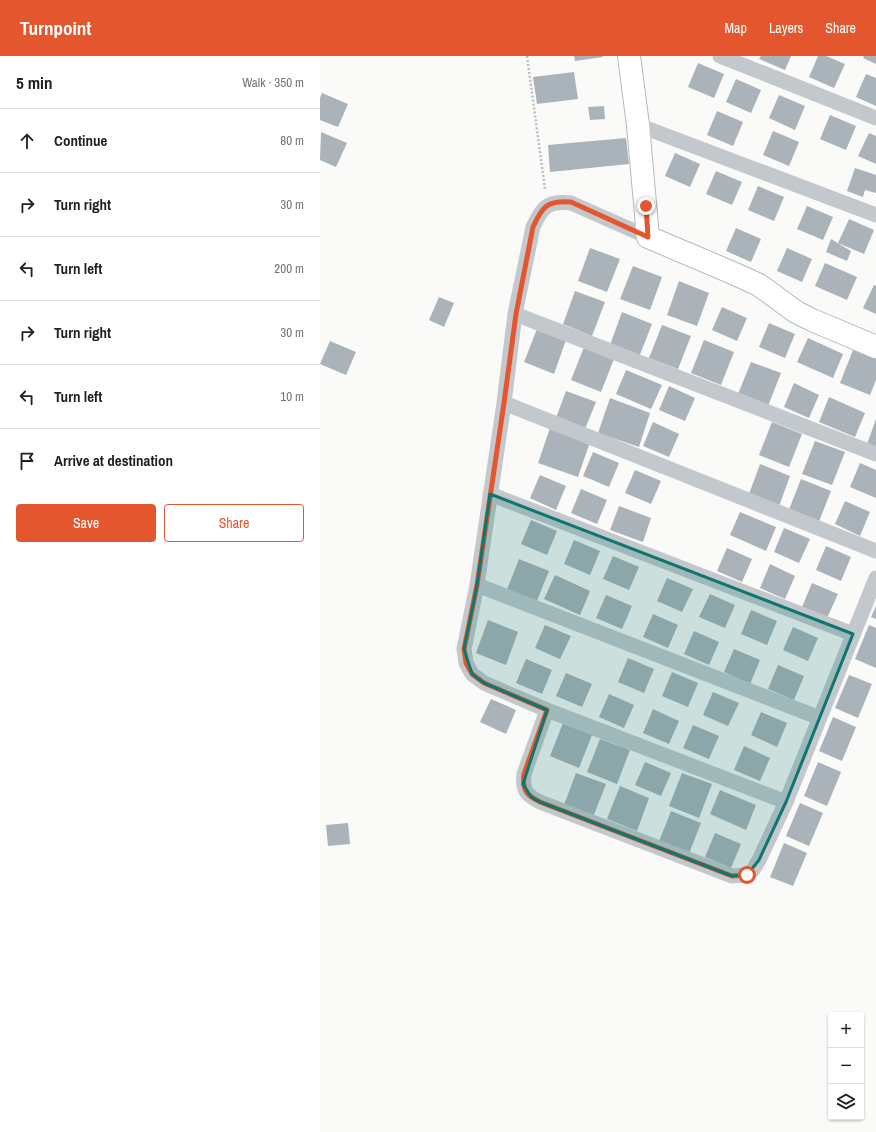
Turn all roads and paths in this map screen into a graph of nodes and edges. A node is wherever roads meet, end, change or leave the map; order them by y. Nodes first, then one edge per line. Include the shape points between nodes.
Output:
1 (527, 56) edge
2 (629, 56) edge
3 (720, 56) edge
4 (876, 118) edge
5 (638, 125) junction
6 (547, 205) junction
7 (876, 215) edge
8 (648, 237) junction
9 (516, 314) junction
10 (876, 347) edge
11 (504, 403) junction
12 (876, 454) edge
13 (490, 494) junction
14 (876, 551) edge
15 (876, 578) edge
16 (477, 585) junction
17 (853, 634) junction
18 (547, 710) junction
19 (820, 718) junction
20 (786, 802) junction

1 - 6 path
2 - 5 street
3 - 4 street
5 - 7 street
5 - 8 street
6 - 8 street via 558,201 571,202
6 - 9 street via 533,227
8 - 10 street via 753,282 796,312
9 - 11 street
9 - 12 street
11 - 13 street
11 - 14 street
13 - 16 street
13 - 17 street
15 - 17 street
16 - 18 street via 464,649 466,663 472,674 484,683
16 - 19 street
17 - 19 street
18 - 20 street
18 - 20 street via 524,774 523,784 531,797 555,808 732,876 741,876 753,870
19 - 20 street

